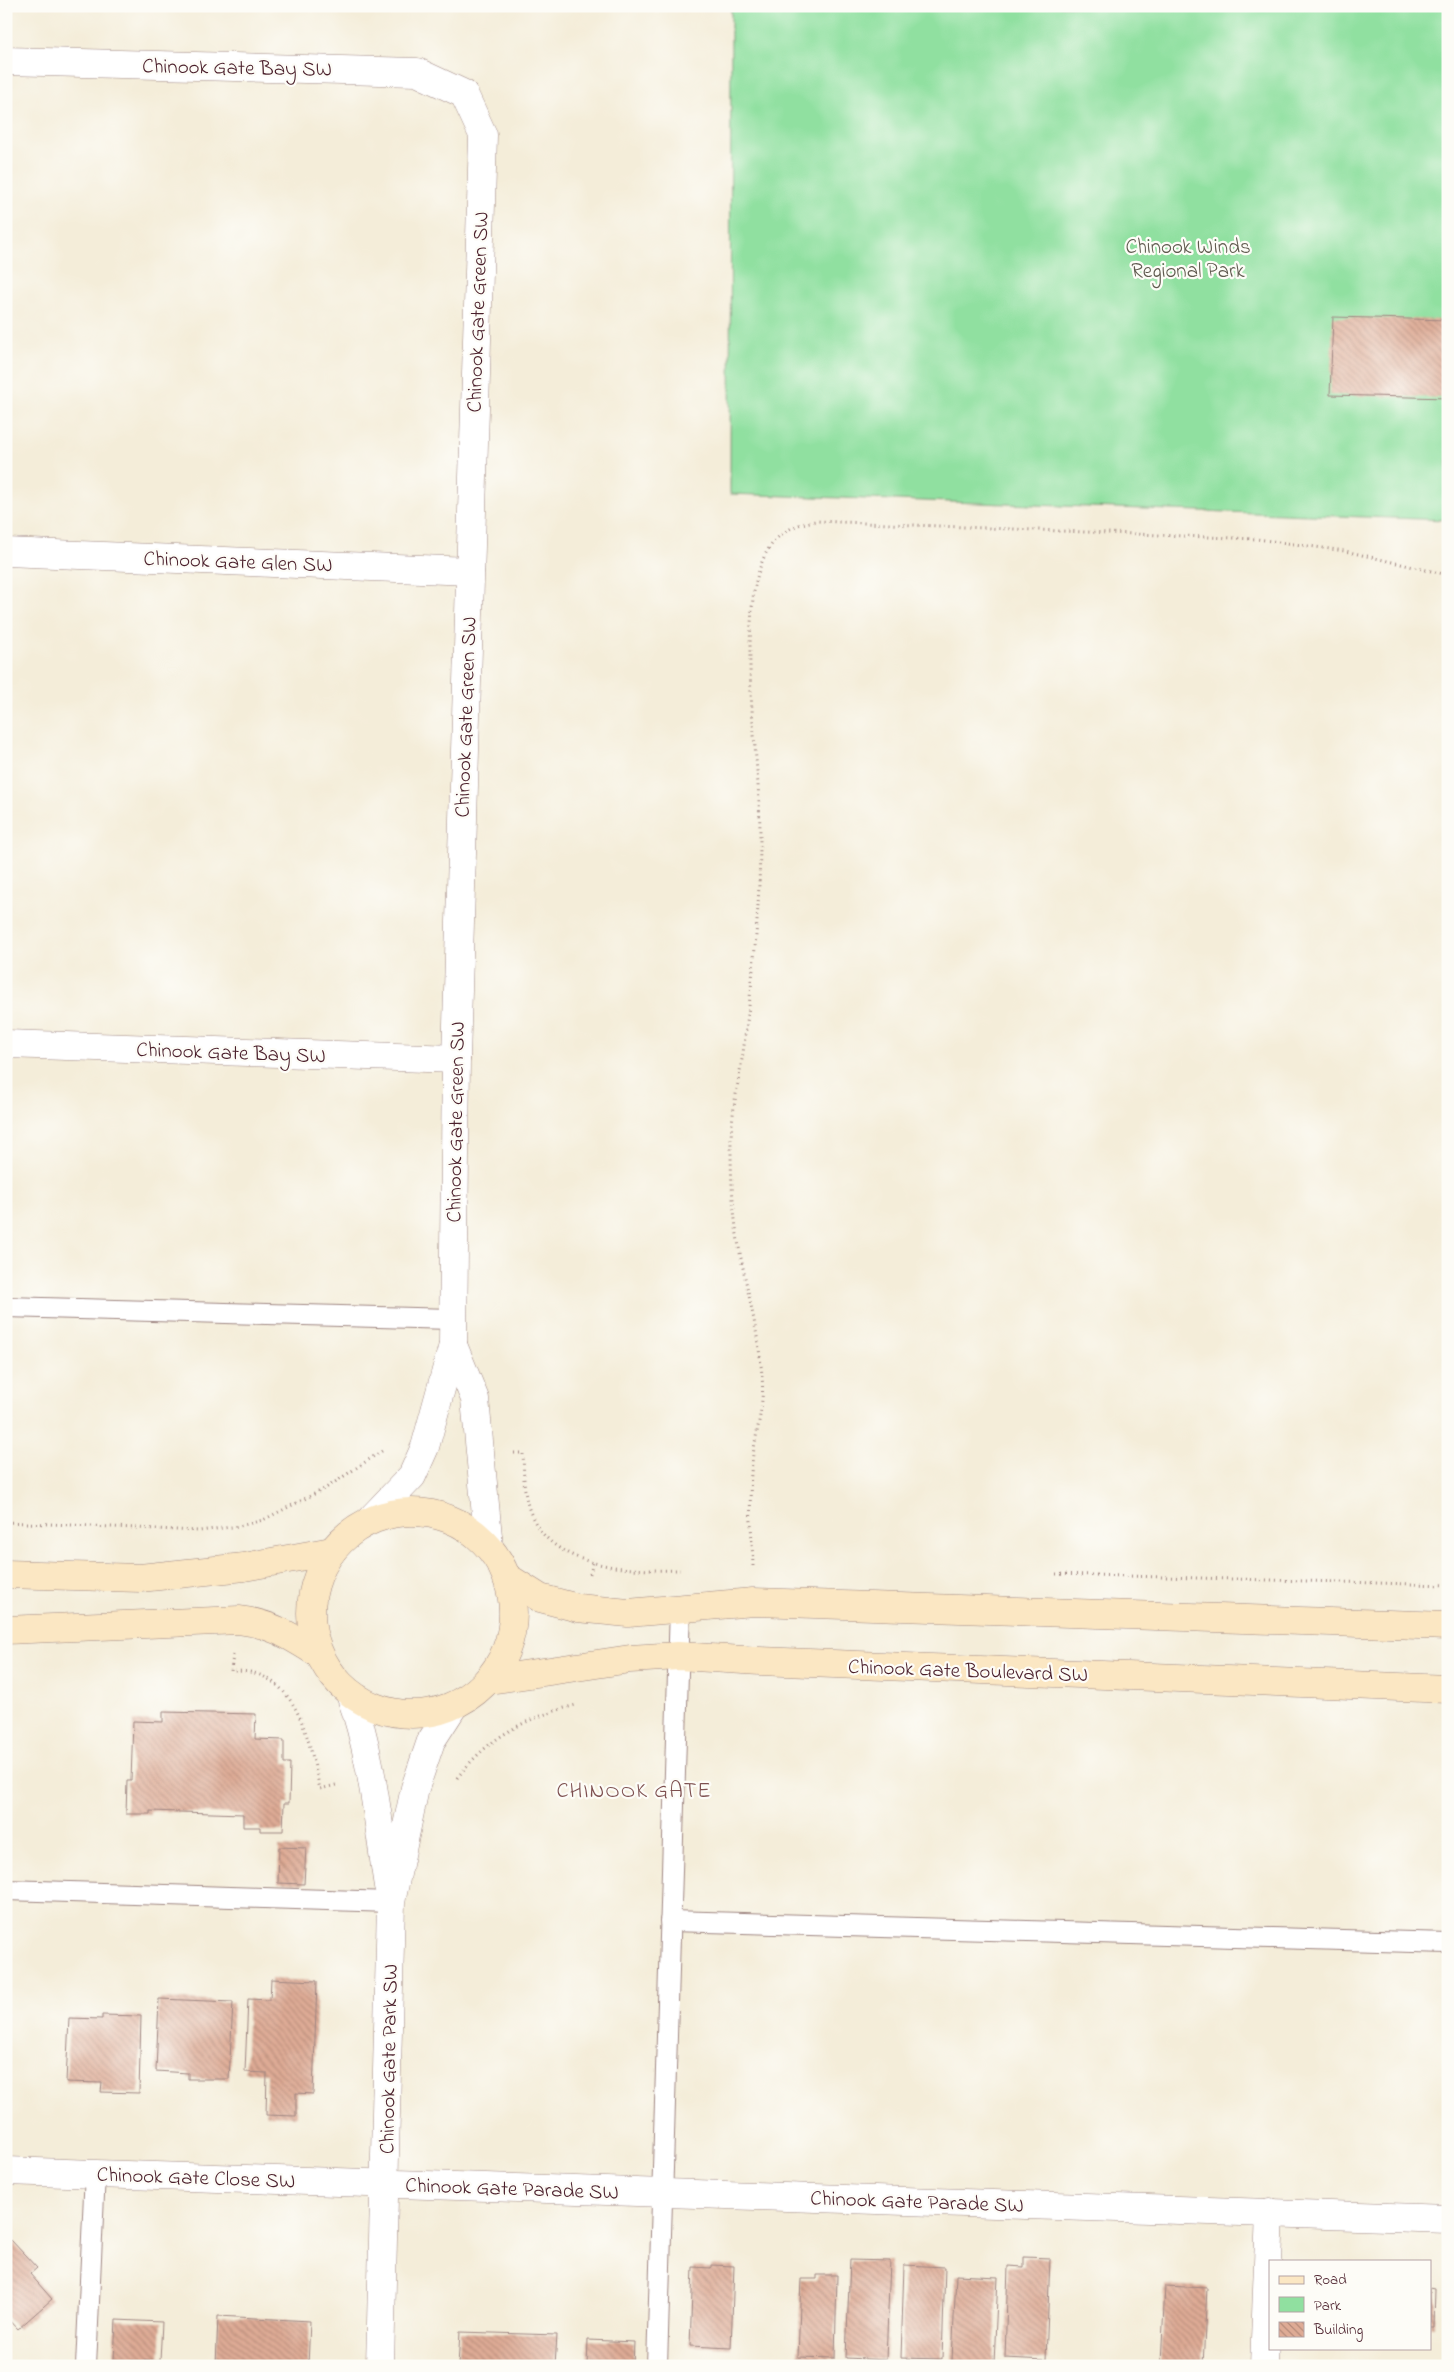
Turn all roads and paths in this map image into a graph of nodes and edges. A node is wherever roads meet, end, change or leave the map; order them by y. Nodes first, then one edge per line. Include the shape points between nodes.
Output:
1 (6, 61) edge
2 (464, 94) joint
3 (6, 552) edge
4 (470, 571) junction
5 (1448, 575) edge
6 (6, 1044) edge
7 (456, 1060) junction
8 (6, 1306) edge
9 (453, 1332) junction
10 (390, 1445) dead end
11 (524, 1453) dead end
12 (371, 1520) junction
13 (6, 1522) edge
14 (489, 1547) junction
15 (332, 1551) junction
16 (684, 1570) dead end
17 (753, 1570) dead end
18 (6, 1574) edge
19 (1052, 1574) dead end
20 (507, 1577) junction
21 (1448, 1585) edge
22 (680, 1607) junction
23 (1448, 1626) edge
24 (6, 1630) edge
25 (319, 1654) junction
26 (678, 1656) junction
27 (230, 1671) dead end
28 (489, 1680) junction
29 (1448, 1689) edge
30 (350, 1694) junction
31 (577, 1705) dead end
32 (453, 1707) junction
33 (339, 1785) dead end
34 (452, 1785) dead end
35 (6, 1890) edge
36 (391, 1902) junction
37 (670, 1921) junction
38 (1448, 1943) edge
39 (6, 2171) edge
40 (95, 2174) junction
41 (386, 2184) junction
42 (662, 2193) junction
43 (1270, 2212) junction
44 (1448, 2219) edge
45 (86, 2366) edge
46 (380, 2366) edge
47 (657, 2366) edge
48 (1264, 2366) edge

1 - 2 street, Chinook Gate Bay SW via 416,72
2 - 4 street, Chinook Gate Green SW via 483,135
3 - 4 street, Chinook Gate Glen SW
4 - 7 street, Chinook Gate Green SW
5 - 17 path via 1345,551 1258,540 816,522 797,523 764,553 752,604 749,650 760,835 758,880 748,1016 736,1088 731,1149 740,1251 763,1380 750,1492
6 - 7 street, Chinook Gate Bay SW
7 - 9 street, Chinook Gate Green SW
8 - 9 lane
9 - 12 street, Chinook Gate Green SW via 422,1454 412,1476
9 - 14 street, Chinook Gate Green SW via 475,1398
10 - 13 path via 326,1488 263,1520 240,1526 199,1531
11 - 16 path via 530,1513 541,1534 559,1549 566,1554 617,1567
12 - 14 street via 402,1512 435,1514 465,1526
12 - 15 street via 349,1533
14 - 20 street
15 - 18 street via 244,1567 140,1578
15 - 25 street via 318,1574 311,1600 311,1628
19 - 21 path
20 - 22 street via 540,1598 578,1608 628,1613
20 - 28 street via 514,1604 512,1631 504,1657
22 - 23 street via 753,1602
22 - 26 lane
24 - 25 street via 239,1620 261,1623 285,1633
25 - 30 street via 331,1676
26 - 28 street, Chinook Gate Boulevard SW via 630,1659
26 - 29 street, Chinook Gate Boulevard SW
26 - 37 lane
27 - 33 path via 251,1672 272,1682 286,1696 299,1714 308,1738 320,1788
28 - 32 street
30 - 32 street via 374,1708 400,1714 427,1714
30 - 36 street, Chinook Gate Park SW via 366,1750
31 - 34 path via 526,1720 497,1738 470,1762
32 - 36 street, Chinook Gate Park SW via 431,1740 415,1788
35 - 36 lane
36 - 41 street, Chinook Gate Park SW
37 - 38 lane
37 - 42 lane
39 - 40 street, Chinook Gate Close SW
40 - 41 street, Chinook Gate Close SW
40 - 45 lane
41 - 42 street, Chinook Gate Parade SW
41 - 46 street, Chinook Gate Park SW
42 - 43 street, Chinook Gate Parade SW
42 - 47 lane
43 - 44 street, Chinook Gate Parade SW
43 - 48 street

